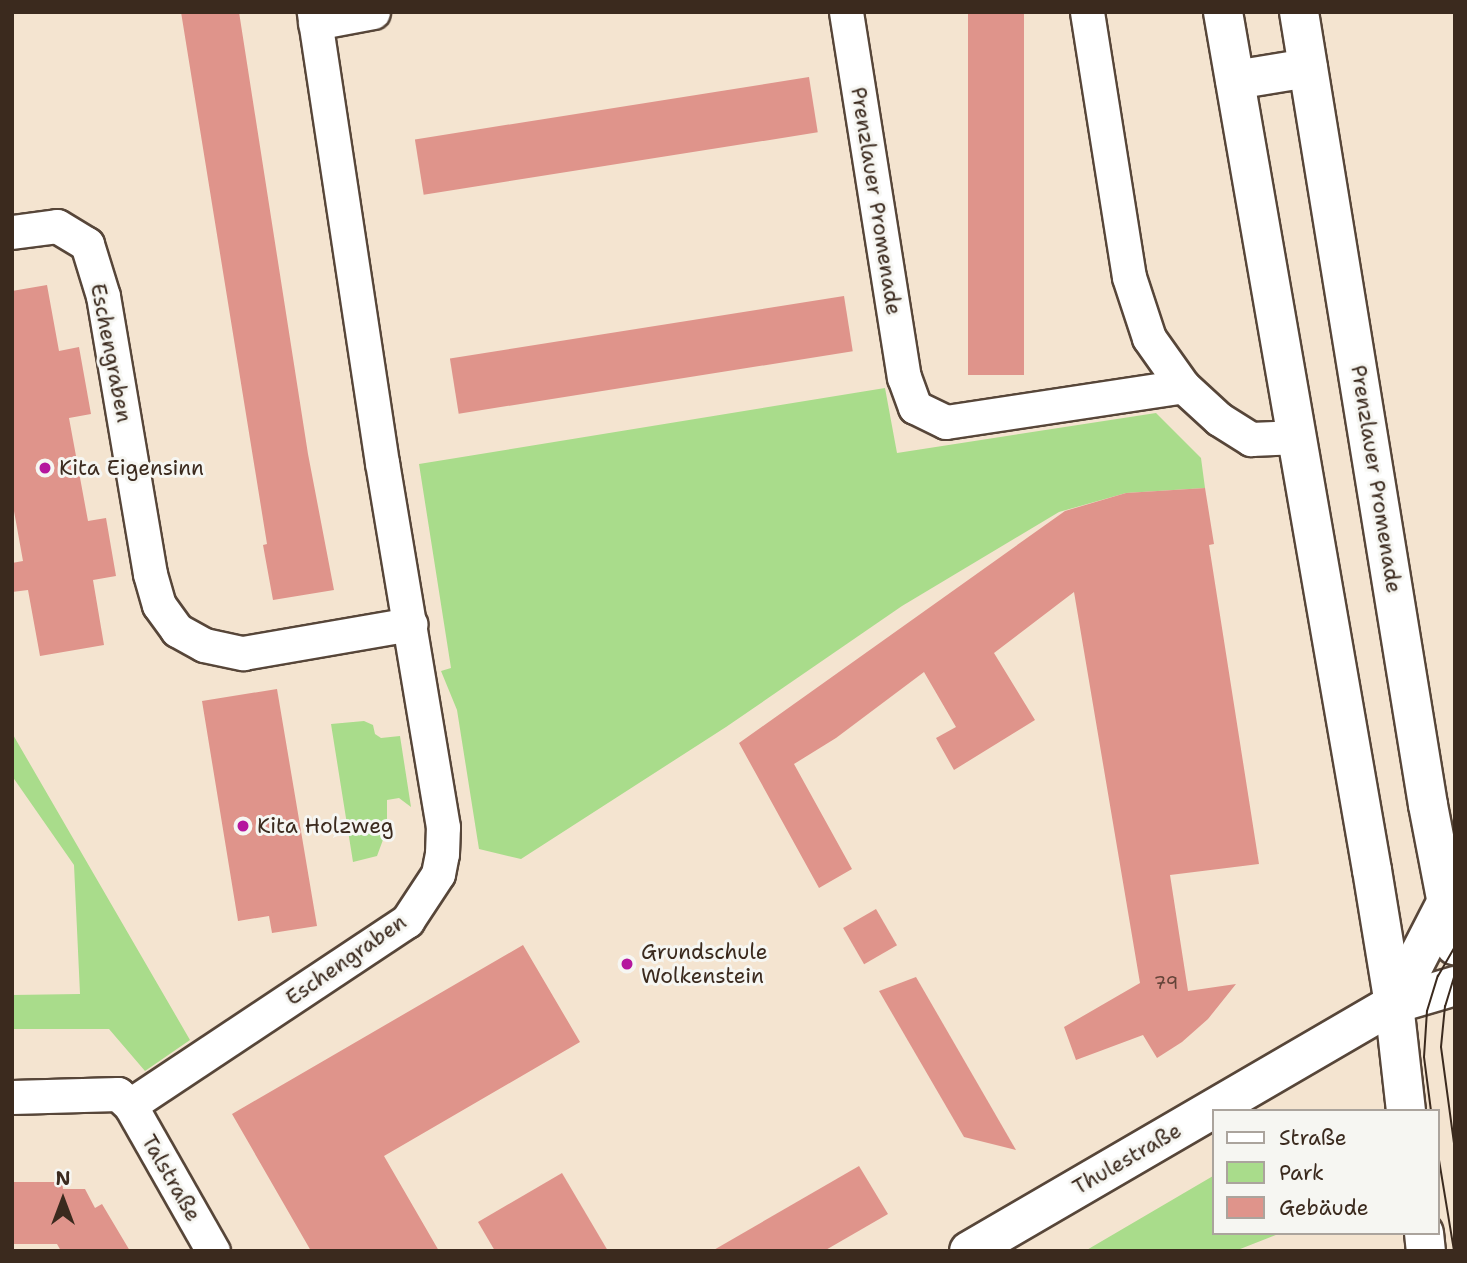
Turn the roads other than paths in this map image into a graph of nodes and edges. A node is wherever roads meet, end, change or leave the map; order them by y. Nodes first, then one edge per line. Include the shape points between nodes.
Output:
1 (373, 12) edge
2 (846, 12) edge
3 (1087, 12) edge
4 (1223, 12) edge
5 (1299, 12) edge
6 (314, 18) edge
7 (1308, 68) junction
8 (1235, 80) junction
9 (12, 232) edge
10 (1183, 386) junction
11 (1298, 437) junction
12 (411, 624) junction
13 (1451, 898) edge
14 (1455, 945) edge
15 (1455, 986) edge
16 (1394, 1004) junction
17 (12, 1097) edge
18 (130, 1105) junction
19 (1213, 1109) edge
20 (1406, 1109) edge
21 (1212, 1110) edge
22 (213, 1251) edge
23 (969, 1251) edge

1 - 6 street
2 - 10 street, Prenzlauer Promenade via 904,377 915,407 946,422
3 - 10 street via 1129,277 1149,338
4 - 8 main road
5 - 7 main road, Prenzlauer Promenade
6 - 12 street, Eschengraben
7 - 8 main road
7 - 13 main road, Prenzlauer Promenade via 1428,805
8 - 11 main road
9 - 12 street, Eschengraben via 57,226 87,244 103,296 150,575 159,606 177,630 204,645 243,653
10 - 11 street via 1219,419 1251,439
11 - 16 main road
12 - 18 street, Eschengraben via 443,827 438,874 426,895 407,921
13 - 14 main road, Prenzlauer Promenade
13 - 16 main road
15 - 16 main road, Thulestraße
16 - 19 main road, Thulestraße
16 - 20 main road
17 - 18 street via 118,1094
18 - 22 street, Talstraße
21 - 23 main road, Thulestraße

